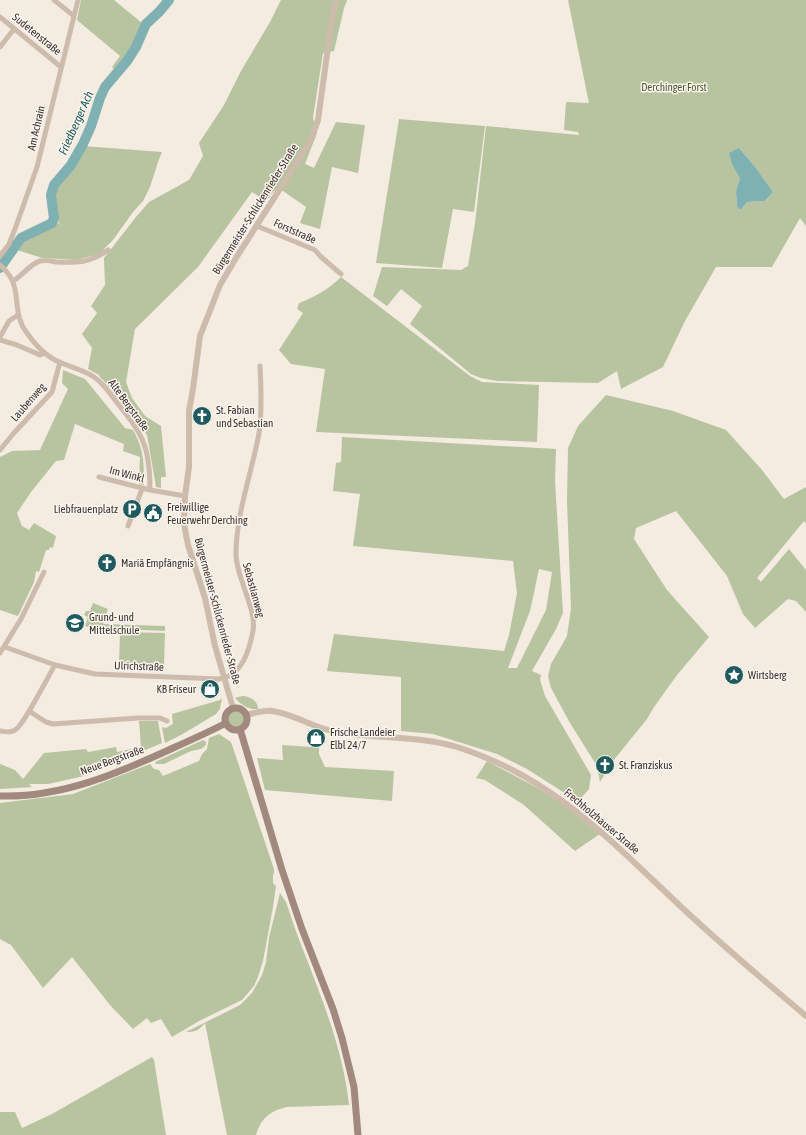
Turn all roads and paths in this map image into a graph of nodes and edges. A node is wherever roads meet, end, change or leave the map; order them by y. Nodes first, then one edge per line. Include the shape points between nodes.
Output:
1 (54, 0) edge
2 (78, 0) edge
3 (337, 0) edge
4 (74, 16) junction
5 (0, 17) edge
6 (14, 29) junction
7 (0, 48) edge
8 (61, 67) junction
9 (257, 226) junction
10 (108, 250) dead end
11 (0, 256) edge
12 (2, 267) edge
13 (341, 274) dead end
14 (13, 281) junction
15 (18, 314) junction
16 (0, 337) edge
17 (0, 340) edge
18 (45, 353) junction
19 (60, 362) junction
20 (260, 366) dead end
21 (0, 450) edge
22 (99, 477) dead end
23 (142, 488) junction
24 (150, 490) junction
25 (185, 496) junction
26 (128, 526) dead end
27 (44, 572) dead end
28 (5, 647) junction
29 (0, 653) edge
30 (55, 665) junction
31 (224, 679) junction
32 (233, 708) junction
33 (29, 710) junction
34 (246, 715) junction
35 (167, 721) dead end
36 (226, 723) junction
37 (240, 729) junction
38 (0, 731) edge
39 (0, 796) edge
40 (806, 1016) edge
41 (358, 1135) edge

1 - 4 street
2 - 4 street, Am Achrain
3 - 9 street, Bürgermeister-Schlickenrieder-Straße via 333,11 318,120 311,140
4 - 8 street, Am Achrain
5 - 6 street, Sudetenstraße
6 - 7 street
6 - 8 street, Sudetenstraße
8 - 11 street, Am Achrain via 29,192 9,244
9 - 13 street, Forststraße via 315,250
9 - 25 street, Bürgermeister-Schlickenrieder-Straße via 220,285 200,336 189,411 189,467
10 - 14 street via 78,263 42,261 33,264 22,276
12 - 14 street, Alte Bergstraße
14 - 15 street, Alte Bergstraße
15 - 16 street via 9,321
15 - 18 street, Alte Bergstraße via 22,328
17 - 18 street, Alte Bergstraße via 40,355
18 - 19 street, Alte Bergstraße
19 - 21 street, Laubenweg via 52,392
19 - 24 street, Alte Bergstraße via 95,377 138,430 146,454
20 - 31 street, Sebastianweg via 259,431 238,524 236,558 253,630 241,665 236,672
22 - 23 street, Im Winkl
23 - 24 street, Im Winkl
23 - 26 street
24 - 25 street
25 - 31 street, Bürgermeister-Schlickenrieder-Straße via 186,534 205,598
27 - 28 street
28 - 29 street
28 - 30 street, Ulrichstraße
30 - 31 street, Ulrichstraße via 95,674
30 - 33 street
31 - 32 street, Bürgermeister-Schlickenrieder-Straße
32 - 34 main road via 241,709
32 - 36 main road via 226,714
33 - 35 street via 53,724 138,718 160,718
33 - 38 street via 16,730
34 - 37 main road via 246,723
34 - 40 street, Frechholzhauser Straße via 272,711 335,732 434,742 484,757 520,773 562,800 603,832 699,923
36 - 37 main road via 232,729
36 - 39 main road, Neue Bergstraße via 98,780 53,791 22,796
37 - 41 main road via 282,870 342,1038 354,1088

